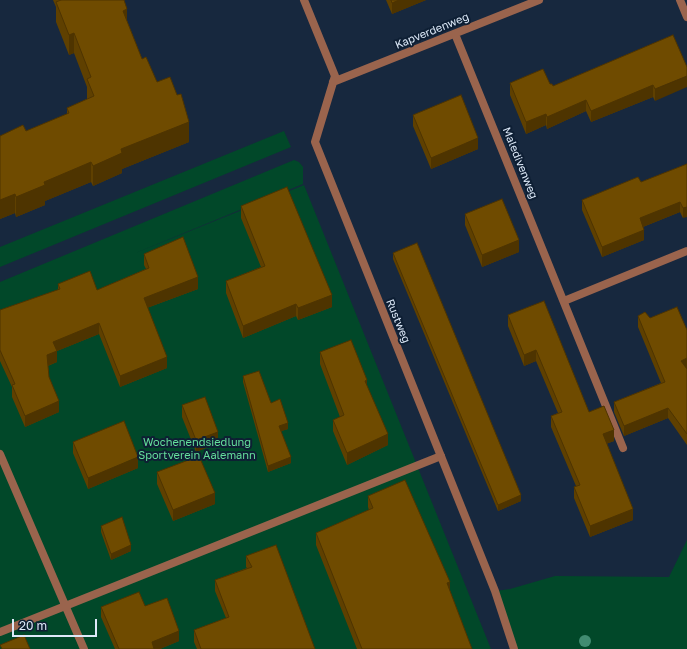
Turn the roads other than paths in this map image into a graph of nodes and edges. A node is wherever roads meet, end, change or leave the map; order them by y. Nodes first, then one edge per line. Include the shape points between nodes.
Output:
1 (304, 0) edge
2 (539, 0) edge
3 (680, 0) edge
4 (687, 17) edge
5 (455, 34) junction
6 (333, 82) junction
7 (687, 251) edge
8 (564, 301) junction
9 (623, 448) dead end
10 (0, 454) edge
11 (441, 456) junction
12 (2, 463) edge
13 (65, 605) junction
14 (0, 632) edge
15 (84, 649) edge
16 (514, 649) edge

1 - 6 street, Rustweg via 335,76
2 - 5 street, Kapverdenweg
3 - 4 street
5 - 6 street, Kapverdenweg
5 - 8 street, Maledivenweg
6 - 11 street, Rustweg via 315,142
7 - 8 street
8 - 9 street, Maledivenweg
10 - 12 street
11 - 13 street
11 - 16 street, Rustweg via 495,591
12 - 13 street
13 - 14 street
13 - 15 street

